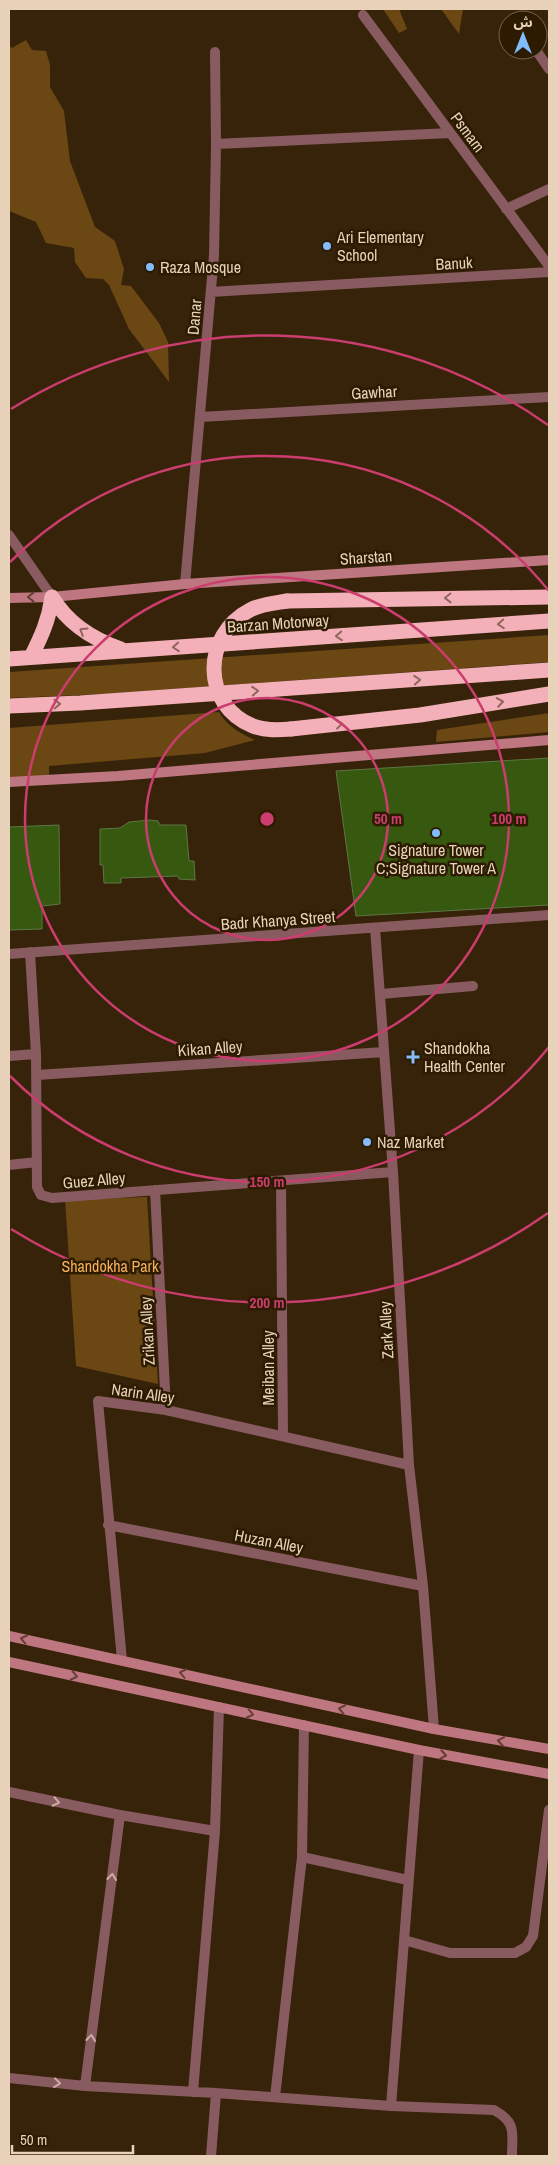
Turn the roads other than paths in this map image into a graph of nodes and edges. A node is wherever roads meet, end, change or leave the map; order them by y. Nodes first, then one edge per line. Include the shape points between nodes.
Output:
1 (363, 15) dead end
2 (215, 52) dead end
3 (450, 132) junction
4 (216, 144) junction
5 (549, 189) edge
6 (506, 209) junction
7 (549, 266) edge
8 (549, 272) edge
9 (211, 292) junction
10 (549, 398) edge
11 (201, 417) junction
12 (9, 535) edge
13 (549, 560) edge
14 (185, 584) junction
15 (52, 597) junction
16 (549, 597) edge
17 (9, 598) edge
18 (549, 621) edge
19 (125, 651) junction
20 (31, 658) junction
21 (9, 659) edge
22 (549, 670) edge
23 (549, 694) edge
24 (9, 706) edge
25 (549, 740) edge
26 (9, 782) edge
27 (549, 915) edge
28 (375, 928) junction
29 (30, 952) junction
30 (9, 954) edge
31 (473, 986) dead end
32 (381, 994) junction
33 (384, 1052) junction
34 (36, 1054) junction
35 (9, 1056) edge
36 (37, 1075) junction
37 (37, 1162) junction
38 (9, 1165) edge
39 (393, 1172) junction
40 (281, 1181) junction
41 (155, 1190) junction
42 (166, 1410) junction
43 (283, 1435) junction
44 (409, 1465) junction
45 (108, 1525) junction
46 (423, 1586) junction
47 (9, 1636) edge
48 (122, 1660) junction
49 (9, 1662) edge
50 (219, 1707) junction
51 (304, 1725) junction
52 (434, 1729) junction
53 (549, 1749) edge
54 (419, 1750) junction
55 (549, 1774) edge
56 (9, 1792) edge
57 (549, 1810) edge
58 (120, 1815) junction
59 (215, 1831) junction
60 (302, 1857) junction
61 (408, 1880) junction
62 (404, 1940) junction
63 (9, 2078) edge
64 (85, 2086) junction
65 (194, 2092) junction
66 (216, 2093) junction
67 (275, 2097) junction
68 (391, 2106) junction
69 (211, 2156) edge
70 (512, 2156) edge

1 - 3 street, Psmam
2 - 4 street, Danar
3 - 4 street
3 - 6 street, Psmam
4 - 9 street, Danar
5 - 6 street
6 - 7 street, Psmam
8 - 9 street, Banuk
9 - 11 street, Danar
10 - 11 street, Gawhar
11 - 14 street, Danar
12 - 15 street
13 - 14 main road, Sharstan
14 - 15 main road, Sharstan
15 -> 17 main road, Sharstan
19 -> 15 highway via 72,623
15 - 20 highway via 50,615
16 -> 23 highway, bridge via 287,601 269,604 251,609 234,620 221,637 214,656 214,678 220,697 234,714 253,726 274,730 420,715
18 -> 19 highway, Barzan Motorway
19 - 20 highway, Barzan Motorway
20 - 21 highway, Barzan Motorway
24 -> 22 highway
25 - 26 main road
27 - 28 street, Badr Khanya Street
28 - 29 street, Badr Khanya Street
28 - 32 street, Zark Alley
29 - 30 street, Badr Khanya Street
29 - 34 street, Guez Alley
31 - 32 street
32 - 33 street, Zark Alley
33 - 36 street, Kikan Alley
33 - 39 street, Zark Alley
34 - 35 street
34 - 36 street, Guez Alley
36 - 37 street, Guez Alley
37 - 38 street
37 - 41 street, Guez Alley via 37,1187 42,1195 52,1198
39 - 40 street, Guez Alley
39 - 44 street, Zark Alley
40 - 41 street, Guez Alley
40 - 43 street, Meiban Alley
41 - 42 street, Zrikan Alley
42 - 43 street, Narin Alley
42 - 45 street, Narin Alley via 98,1401
43 - 44 street, Narin Alley
44 - 46 street, Zark Alley
45 - 46 street, Huzan Alley
45 - 48 street, Narin Alley
46 - 52 street, Zark Alley
48 -> 47 main road
52 -> 48 main road
49 -> 50 main road
50 -> 51 main road
50 - 59 street
51 - 54 main road
51 - 60 street
53 -> 52 main road
54 -> 55 main road
54 - 61 street
56 -> 58 street
57 - 62 street via 533,1936 526,1947 515,1953 450,1953
58 - 59 street
64 -> 58 street
59 - 65 street
60 - 61 street
60 - 67 street
61 - 62 street
62 - 68 street
63 -> 64 street
64 - 65 street
65 - 66 street
66 - 67 street
66 - 69 street
67 - 68 street
68 - 70 street via 494,2110 507,2118 512,2130

